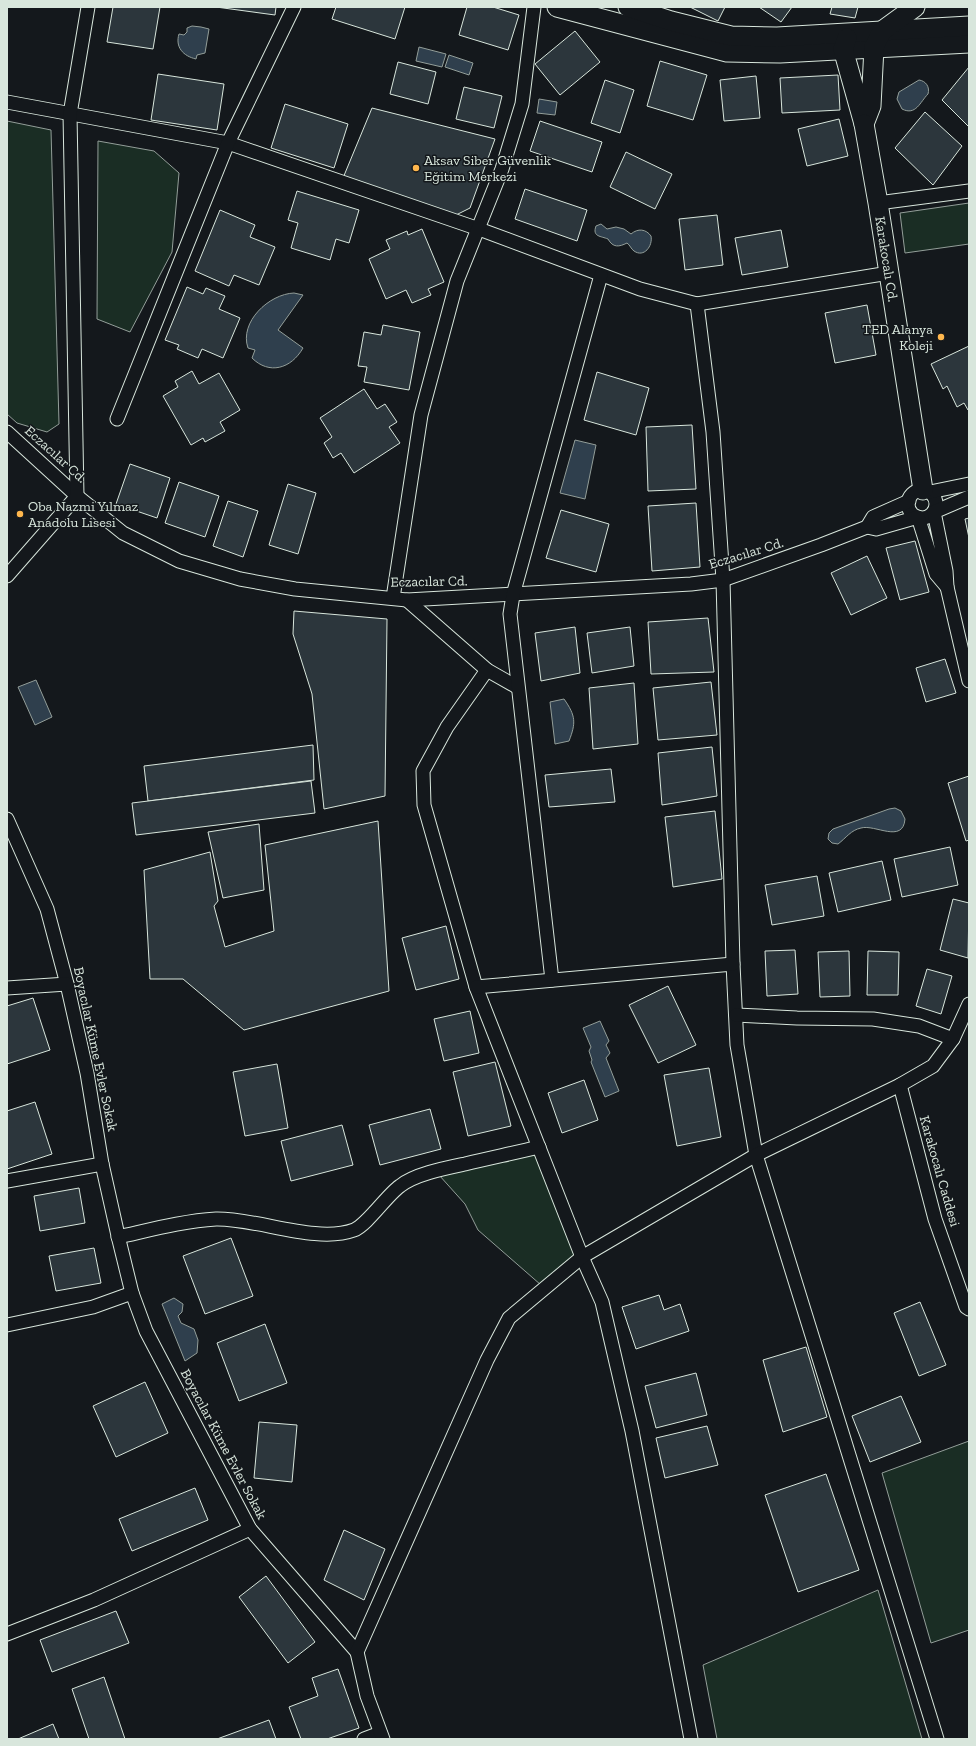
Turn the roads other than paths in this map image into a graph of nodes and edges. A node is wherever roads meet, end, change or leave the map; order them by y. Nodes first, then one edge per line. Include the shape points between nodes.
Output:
1 (88, 7) edge
2 (294, 7) edge
3 (534, 7) edge
4 (557, 7) edge
5 (628, 7) edge
6 (916, 7) edge
7 (969, 26) edge
8 (878, 39) junction
9 (846, 41) junction
10 (969, 43) edge
11 (7, 102) edge
12 (70, 114) junction
13 (864, 124) junction
14 (228, 143) junction
15 (969, 191) edge
16 (878, 204) junction
17 (479, 229) junction
18 (889, 273) junction
19 (600, 275) junction
20 (697, 304) junction
21 (117, 419) dead end
22 (7, 432) edge
23 (969, 484) edge
24 (920, 495) junction
25 (77, 496) junction
26 (969, 496) edge
27 (934, 512) junction
28 (918, 517) junction
29 (867, 527) junction
30 (7, 576) edge
31 (723, 580) junction
32 (947, 587) junction
33 (513, 594) junction
34 (393, 598) junction
35 (407, 600) junction
36 (487, 670) junction
37 (968, 678) edge
38 (517, 687) junction
39 (7, 820) edge
40 (733, 964) junction
41 (552, 980) junction
42 (67, 984) junction
43 (476, 987) junction
44 (7, 988) edge
45 (969, 1004) edge
46 (736, 1015) junction
47 (953, 1038) junction
48 (900, 1085) junction
49 (539, 1147) junction
50 (756, 1155) junction
51 (102, 1164) junction
52 (7, 1181) edge
53 (118, 1237) junction
54 (582, 1256) junction
55 (132, 1293) junction
56 (969, 1309) edge
57 (7, 1325) edge
58 (250, 1529) junction
59 (7, 1634) edge
60 (357, 1652) junction
61 (382, 1736) edge
62 (364, 1739) edge
63 (691, 1739) edge
64 (937, 1739) edge

1 - 12 street
2 - 14 street
3 - 17 street via 522,104 502,169
4 - 9 street via 727,52 780,52
5 - 9 street via 731,36
6 - 8 street
7 - 8 street
8 - 9 street
8 - 10 street
8 - 13 street via 871,106
9 - 13 street, Karakocalı Cd.
11 - 12 street
12 - 14 street
12 - 25 street
13 - 16 street, Karakocalı Cd.
14 - 17 street
14 - 21 street
15 - 16 street
16 - 18 street, Karakocalı Cd.
17 - 19 street
17 - 34 street via 457,281 421,415
18 - 20 street
18 - 24 street, Karakocalı Cd.
19 - 20 street
19 - 33 street
20 - 31 street via 713,432
22 - 25 street, Eczacılar Cd.
23 - 24 street
24 - 27 street via 933,495 936,503
24 - 28 street via 910,509
24 - 29 street via 873,517
25 - 30 street
25 - 34 street, Eczacılar Cd. via 123,533 179,561 240,579 295,589
26 - 27 street
27 - 28 street via 927,517
27 - 32 street
28 - 29 street via 876,529
28 - 32 street via 936,574
29 - 31 street, Eczacılar Cd.
31 - 33 street, Eczacılar Cd.
31 - 40 street
32 - 37 street
33 - 35 street, Eczacılar Cd.
33 - 38 street via 510,614
34 - 35 street, Eczacılar Cd.
35 - 36 street
36 - 38 street
36 - 43 street via 447,727 423,771 424,805
38 - 41 street
39 - 42 street, Boyacılar Küme Evler Sokak via 47,910
40 - 41 street
40 - 46 street
41 - 43 street
42 - 44 street
42 - 51 street, Boyacılar Küme Evler Sokak via 87,1073
43 - 49 street
45 - 47 street
46 - 47 street via 873,1019 919,1026
46 - 50 street via 737,1045
47 - 48 street via 933,1066
48 - 50 street
48 - 56 street, Karakocalı Caddesi via 935,1219
49 - 53 street via 420,1176 400,1186 355,1230 310,1233 241,1220 215,1220
49 - 54 street
50 - 54 street
50 - 64 street
51 - 52 street
51 - 53 street, Boyacılar Küme Evler Sokak
53 - 55 street, Boyacılar Küme Evler Sokak
54 - 60 street via 508,1318
54 - 63 street via 602,1302 632,1431
55 - 57 street via 93,1307
55 - 58 street, Boyacılar Küme Evler Sokak via 146,1331
58 - 59 street via 94,1600
58 - 60 street, Boyacılar Küme Evler Sokak
60 - 61 street via 367,1696
61 - 62 street

